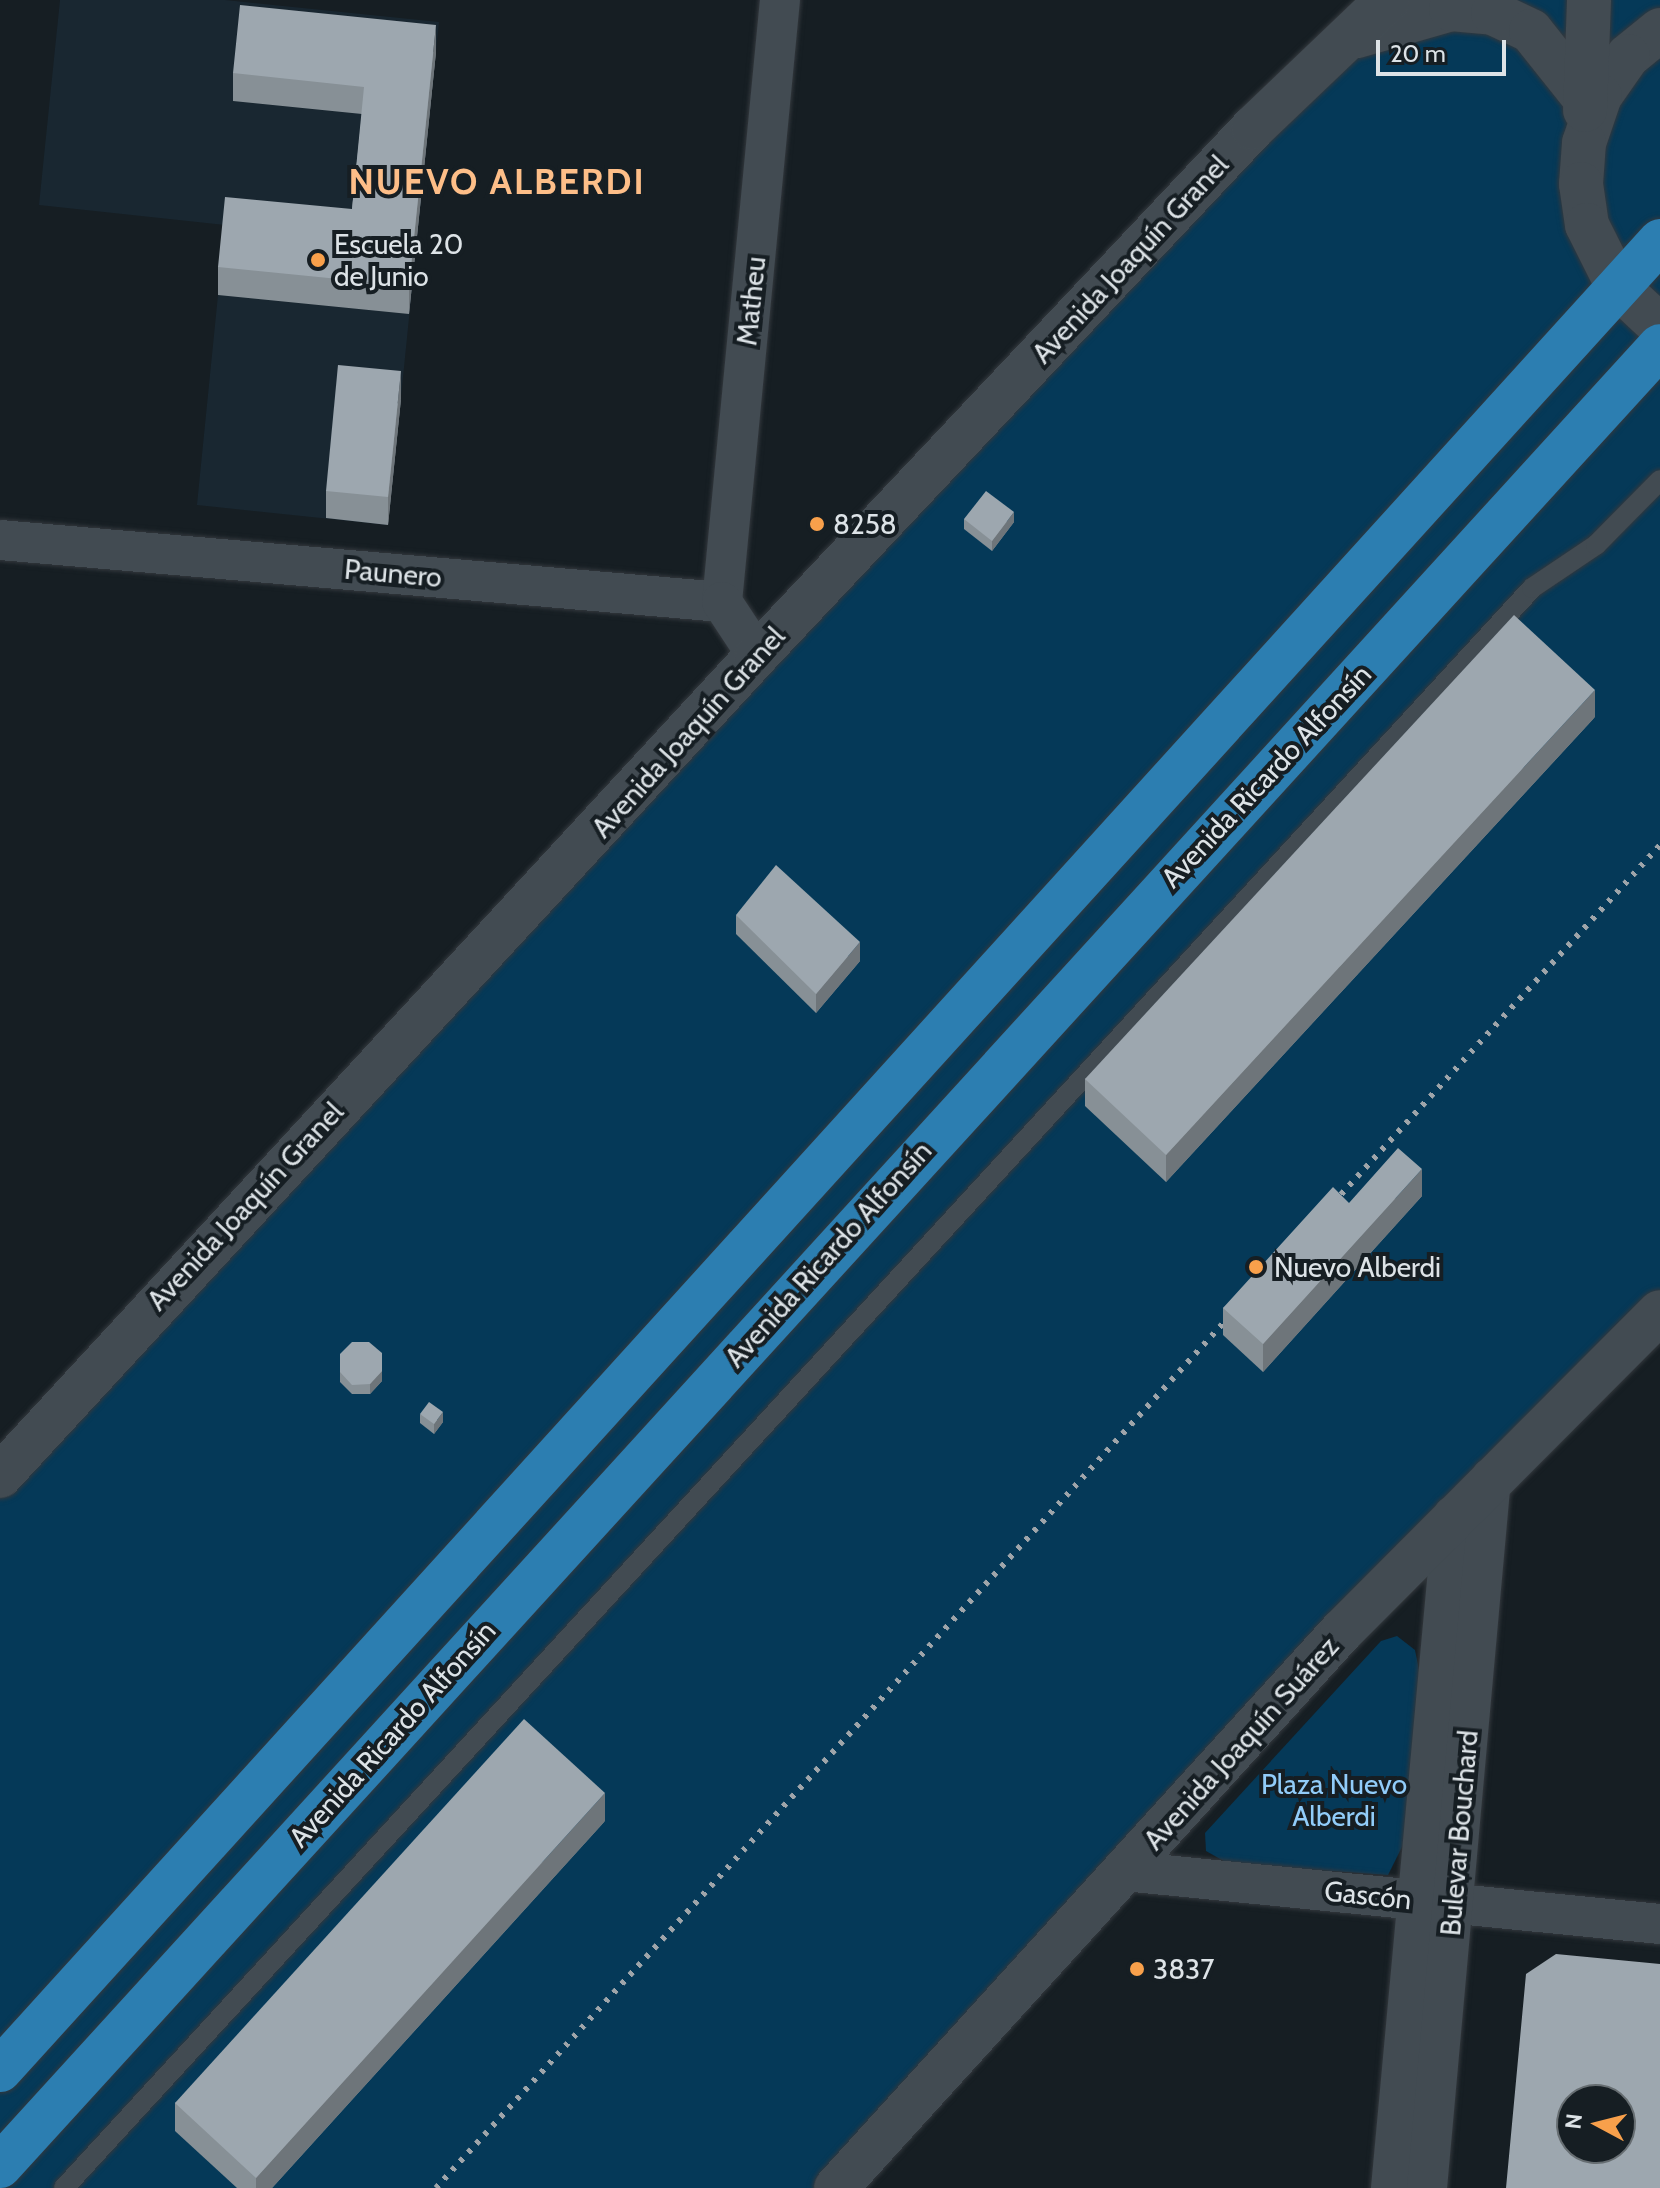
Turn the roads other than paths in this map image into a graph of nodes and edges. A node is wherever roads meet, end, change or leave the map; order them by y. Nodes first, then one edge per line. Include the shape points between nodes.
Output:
1 (780, 0) edge
2 (1387, 0) edge
3 (1589, 0) edge
4 (1660, 30) edge
5 (1343, 41) junction
6 (1585, 99) junction
7 (1584, 143) junction
8 (1660, 241) edge
9 (1618, 287) junction
10 (1660, 326) edge
11 (1660, 346) edge
12 (1660, 480) edge
13 (0, 540) edge
14 (722, 602) junction
15 (757, 655) junction
16 (1660, 1312) edge
17 (0, 1476) edge
18 (1491, 1478) junction
19 (1453, 1516) junction
20 (1124, 1871) junction
21 (1435, 1902) junction
22 (1660, 1924) edge
23 (0, 2070) edge
24 (0, 2166) edge
25 (64, 2188) edge
26 (836, 2188) edge
27 (1391, 2188) edge
28 (1427, 2188) edge

1 - 14 street, Matheu
2 - 5 street, Avenida Joaquín Granel
3 - 6 street
4 - 7 street via 1628,56 1600,96
5 - 6 street via 1451,9 1493,13 1531,31
5 - 15 street, Avenida Joaquín Granel
6 - 7 street
7 - 9 street via 1587,225
8 - 9 highway
9 - 10 street
9 - 23 highway
11 - 24 highway, Avenida Ricardo Alfonsín
12 - 25 lane via 1596,545 1532,588
13 - 14 street, Paunero
14 - 15 street
15 - 17 street, Avenida Joaquín Granel
16 - 18 street, Avenida Joaquín Suárez
18 - 19 street, Avenida Joaquín Suárez
18 - 21 street, Bulevar Bouchard
19 - 20 street, Avenida Joaquín Suárez
19 - 21 street, Bulevar Bouchard
20 - 21 street, Gascón
20 - 26 street, Avenida Joaquín Suárez
21 - 22 street, Gascón
21 - 27 street, Bulevar Bouchard
21 - 28 street, Bulevar Bouchard

